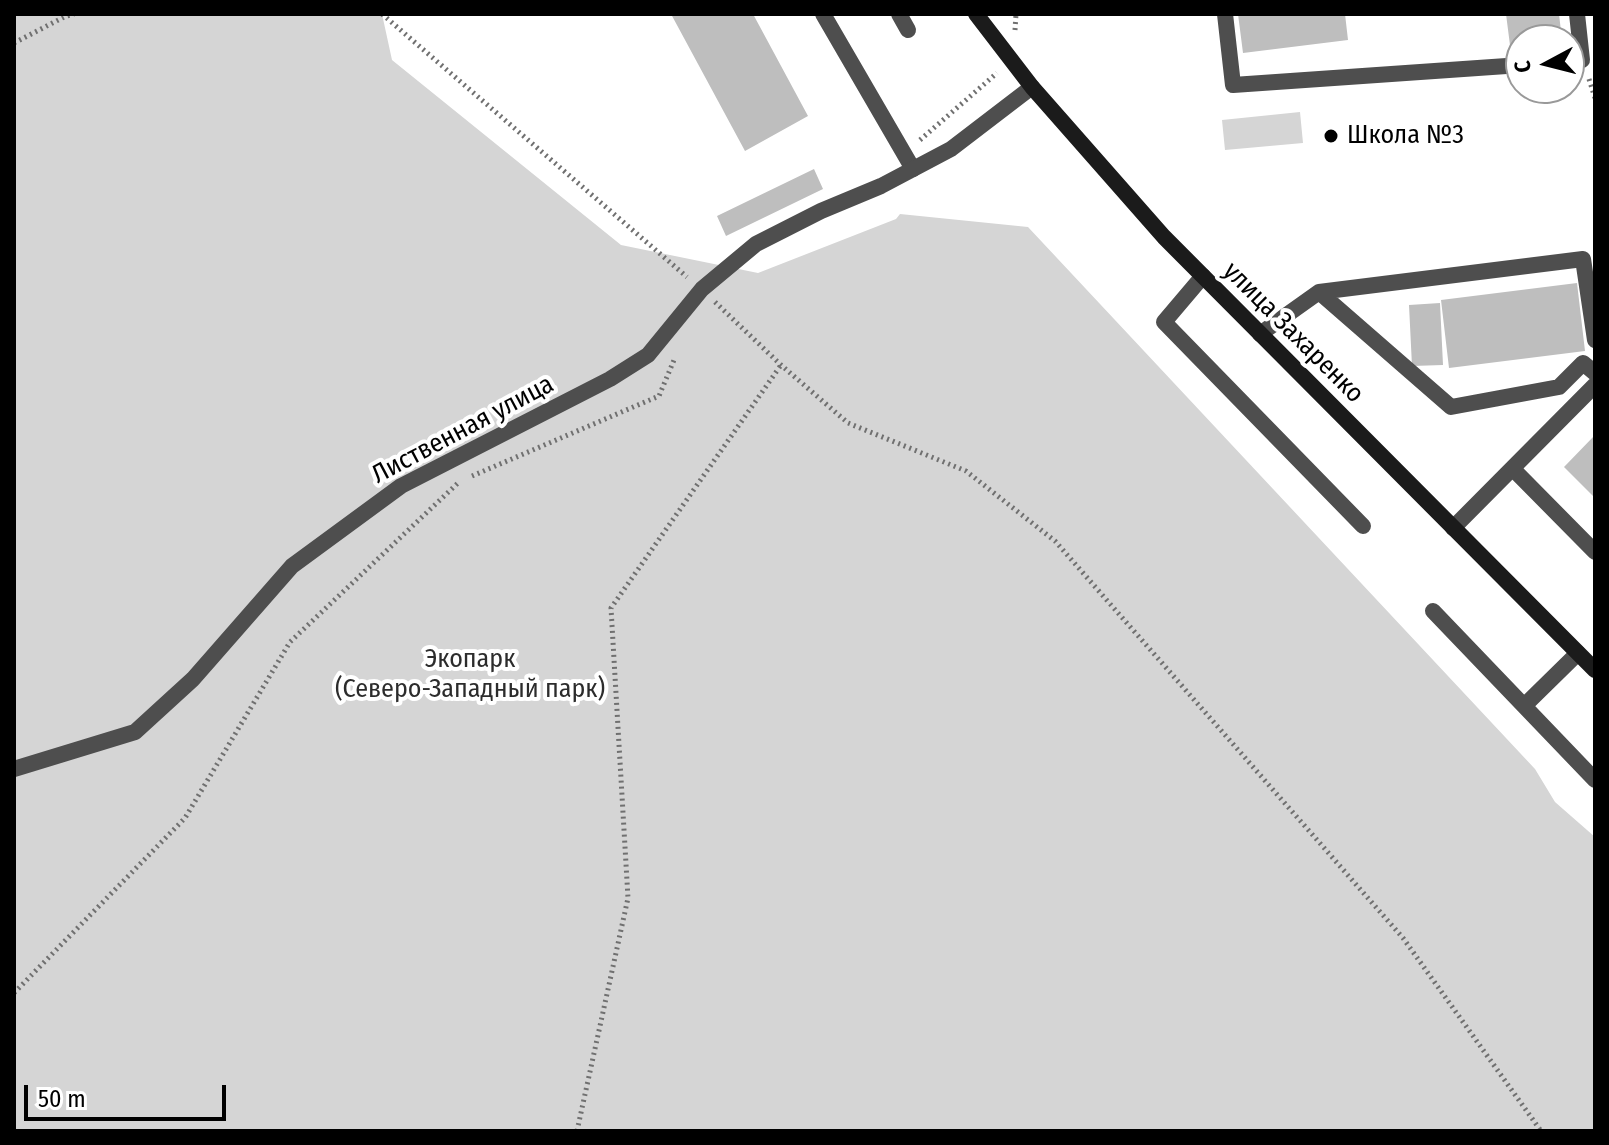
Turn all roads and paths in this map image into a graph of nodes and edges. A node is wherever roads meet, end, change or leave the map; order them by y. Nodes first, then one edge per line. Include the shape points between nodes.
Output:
1 (74, 14) edge
2 (382, 14) edge
3 (823, 14) edge
4 (899, 14) edge
5 (976, 14) edge
6 (1016, 14) edge
7 (1225, 14) edge
8 (908, 30) dead end
9 (14, 43) edge
10 (1012, 61) junction
11 (1505, 66) edge
12 (1032, 87) junction
13 (910, 129) dead end
14 (913, 169) junction
15 (1203, 276) junction
16 (702, 289) junction
17 (1319, 292) junction
18 (1260, 334) junction
19 (1595, 340) edge
20 (675, 356) dead end
21 (1591, 362) edge
22 (781, 365) junction
23 (1595, 385) edge
24 (1513, 469) junction
25 (1363, 526) dead end
26 (1453, 528) junction
27 (1595, 552) edge
28 (1433, 611) dead end
29 (1578, 653) junction
30 (1595, 670) edge
31 (1524, 706) junction
32 (14, 769) edge
33 (1595, 780) edge
34 (14, 993) edge
35 (577, 1131) edge
36 (1541, 1131) edge

1 - 9 path
2 - 16 path
3 - 14 street
4 - 8 street
5 - 10 street, улица Захаренко
6 - 10 path
7 - 11 street via 1233,85
10 - 12 street, улица Захаренко
10 - 13 path via 917,142
12 - 14 street, Лиственная улица via 951,149
12 - 15 street, улица Захаренко
14 - 16 street, Лиственная улица via 756,244
15 - 18 street, улица Захаренко
15 - 25 street via 1164,322
16 - 22 path
16 - 32 street, Лиственная улица via 648,355 401,486 292,566 193,679 135,732
17 - 18 street
17 - 19 street via 1583,259
17 - 21 street via 1451,407 1559,387
18 - 26 street, улица Захаренко
20 - 34 path via 659,396 459,482 290,642 185,818
22 - 35 path via 611,608 628,898
22 - 36 path via 848,423 966,471 1055,541 1403,938
23 - 24 street
24 - 26 street
24 - 27 street
26 - 29 street, улица Захаренко
28 - 31 street
29 - 30 street, улица Захаренко
29 - 31 street
31 - 33 street

